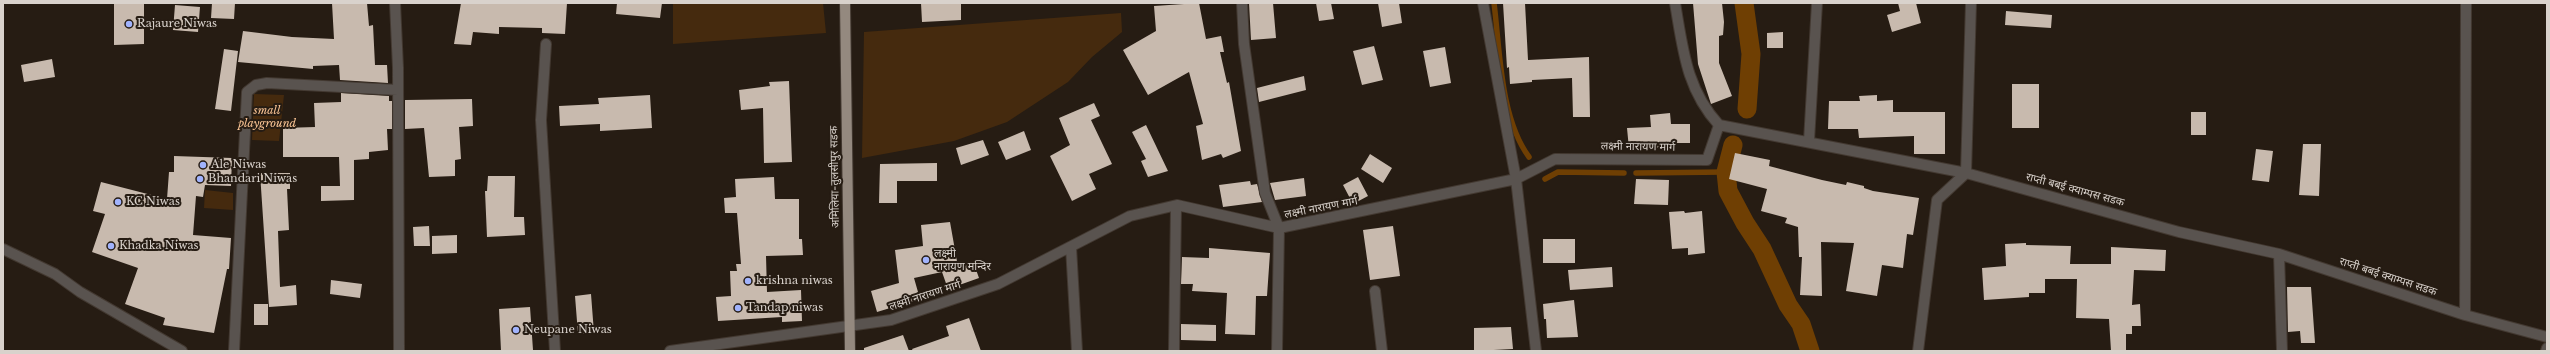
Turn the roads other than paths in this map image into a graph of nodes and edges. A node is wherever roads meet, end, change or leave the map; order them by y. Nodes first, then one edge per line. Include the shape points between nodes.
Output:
1 (395, 3) edge
2 (845, 3) edge
3 (1242, 3) edge
4 (1482, 3) edge
5 (1675, 3) edge
6 (1817, 3) edge
7 (1971, 3) edge
8 (2466, 3) edge
9 (546, 44) dead end
10 (398, 90) junction
11 (1719, 125) junction
12 (1809, 141) junction
13 (1966, 173) junction
14 (1516, 179) junction
15 (1176, 206) junction
16 (1279, 228) junction
17 (1071, 247) junction
18 (3, 249) edge
19 (2279, 254) junction
20 (1375, 291) dead end
21 (2465, 315) junction
22 (849, 328) junction
23 (2547, 337) edge
24 (182, 351) edge
25 (234, 351) edge
26 (399, 351) edge
27 (555, 351) edge
28 (670, 351) edge
29 (850, 351) edge
30 (1077, 351) edge
31 (1174, 351) edge
32 (1277, 351) edge
33 (1382, 351) edge
34 (1536, 351) edge
35 (1918, 351) edge
36 (2282, 351) edge

1 - 10 street
2 - 22 main road, अमिलिया-तुलसीपुर सडक
3 - 16 street via 1244,44 1265,193
4 - 14 street
5 - 11 street via 1686,66 1693,87 1705,109
6 - 12 street
7 - 13 street
8 - 21 street
9 - 27 street via 541,120
10 - 25 street via 267,83 256,85 248,92
10 - 26 street
11 - 12 street, राप्ती बबई क्याम्पस सडक
11 - 14 street, लक्ष्मी नारायण मार्ग via 1707,160 1555,159
12 - 13 street, राप्ती बबई क्याम्पस सडक
13 - 19 street, राप्ती बबई क्याम्पस सडक via 2179,232
13 - 35 street via 1937,200
14 - 16 street, लक्ष्मी नारायण मार्ग
14 - 34 street
15 - 16 street, लक्ष्मी नारायण मार्ग via 1177,204
15 - 17 street, लक्ष्मी नारायण मार्ग via 1130,216
15 - 31 street
16 - 32 street
17 - 22 street, लक्ष्मी नारायण मार्ग via 998,284 891,320
17 - 30 street
18 - 24 street via 55,274 80,292
19 - 21 street, राप्ती बबई क्याम्पस सडक
19 - 36 street
20 - 33 street
21 - 23 street, राप्ती बबई क्याम्पस सडक
22 - 28 street, लक्ष्मी नारायण मार्ग
22 - 29 main road, अमिलिया-तुलसीपुर सडक

